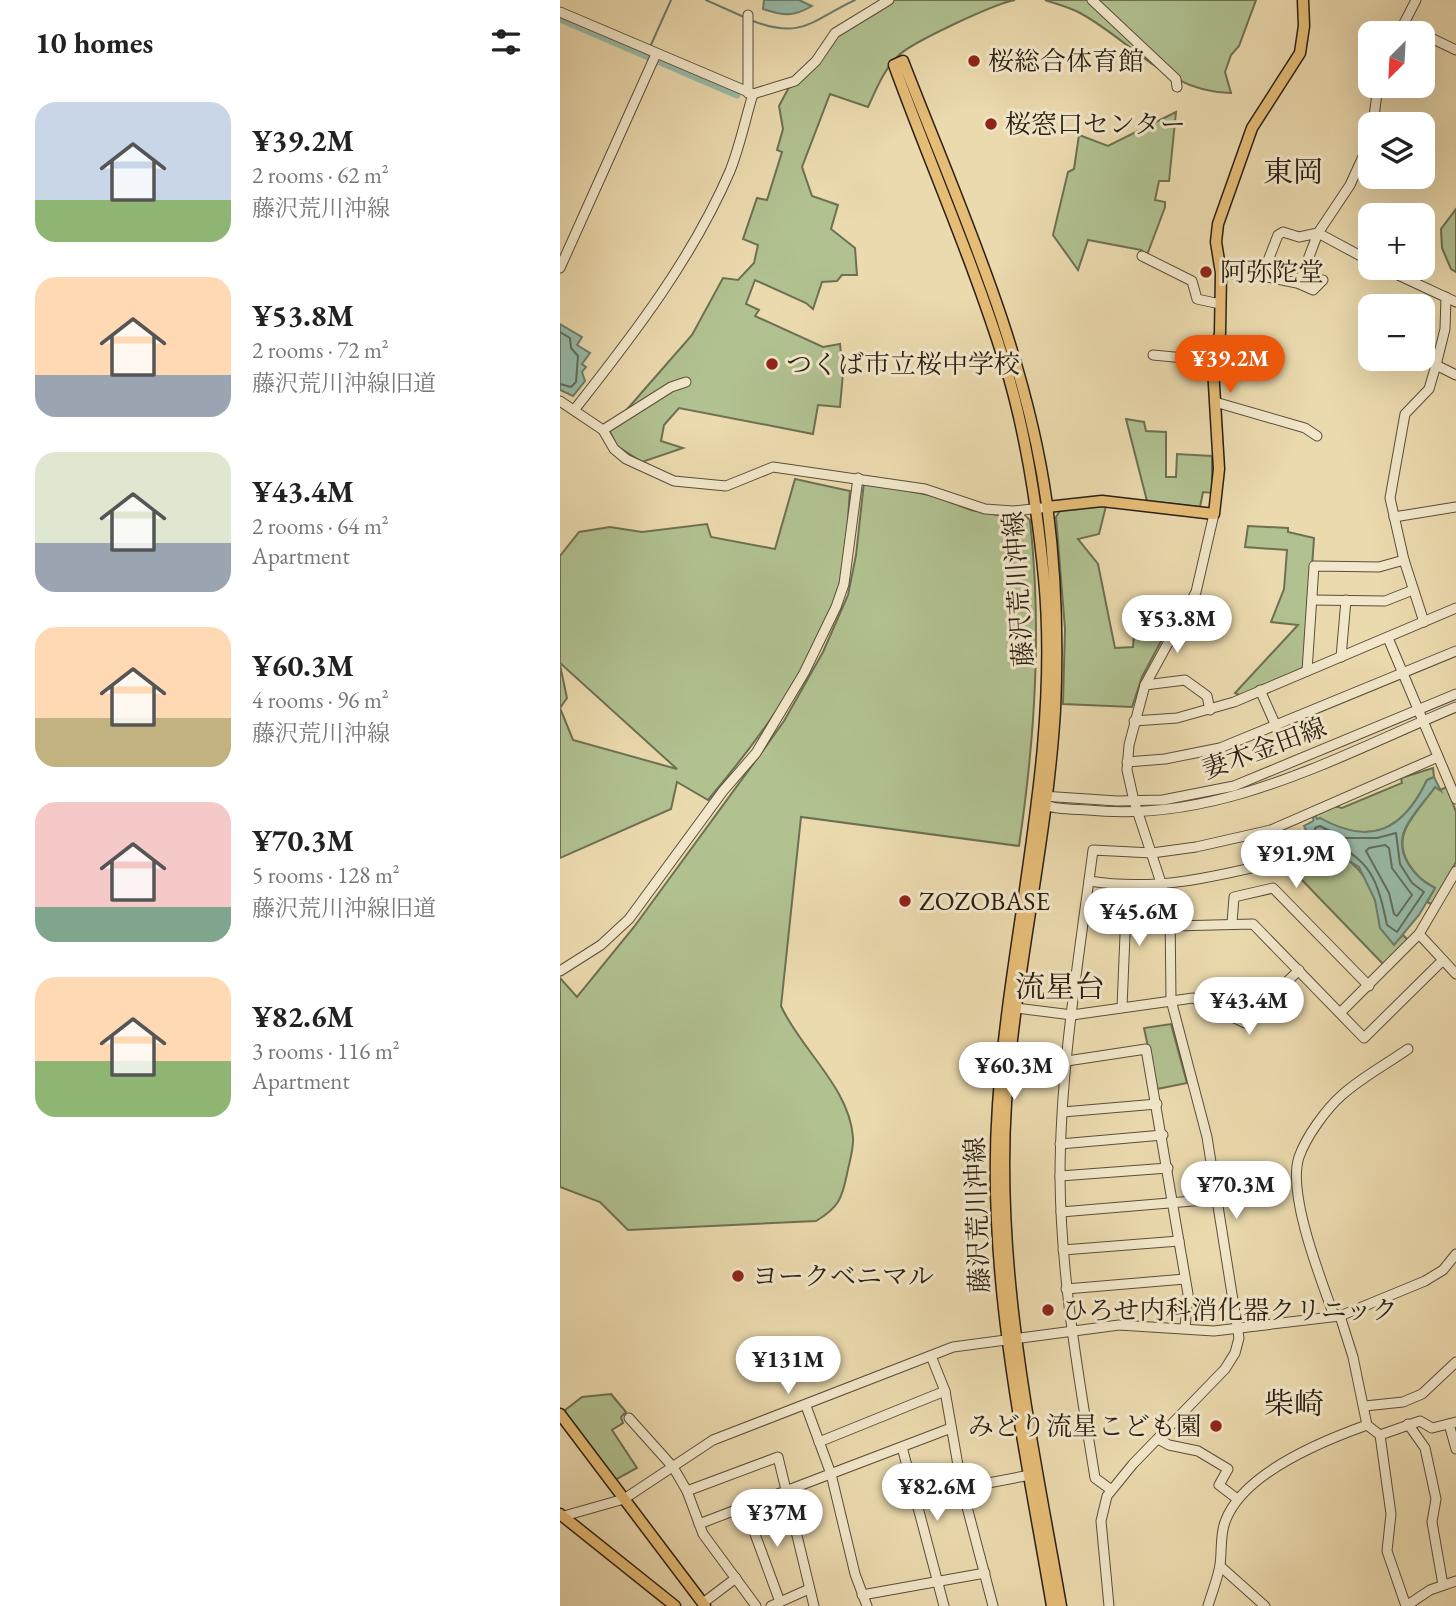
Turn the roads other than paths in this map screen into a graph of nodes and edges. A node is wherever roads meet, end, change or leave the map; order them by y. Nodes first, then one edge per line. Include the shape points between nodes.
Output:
1 (563, 0) edge
2 (889, 0) edge
3 (1092, 0) edge
4 (1303, 0) edge
5 (1416, 0) edge
6 (560, 6) edge
7 (560, 12) edge
8 (748, 17) dead end
9 (1406, 21) edge
10 (1435, 42) edge
11 (1456, 50) edge
12 (652, 52) junction
13 (1177, 87) dead end
14 (750, 94) junction
15 (1358, 167) edge
16 (1318, 233) junction
17 (1358, 255) edge
18 (1142, 256) dead end
19 (560, 268) edge
20 (1221, 273) junction
21 (1262, 276) junction
22 (1409, 280) edge
23 (1323, 281) dead end
24 (1299, 284) junction
25 (1446, 297) junction
26 (1456, 302) edge
27 (1220, 304) junction
28 (1217, 348) junction
29 (1153, 355) dead end
30 (1436, 365) junction
31 (1456, 376) edge
32 (686, 382) dead end
33 (560, 401) edge
34 (1215, 402) junction
35 (575, 409) junction
36 (603, 430) junction
37 (1317, 436) dead end
38 (858, 478) junction
39 (1456, 507) edge
40 (1042, 508) junction
41 (1214, 514) junction
42 (1394, 517) junction
43 (1404, 560) junction
44 (1413, 590) junction
45 (1312, 600) junction
46 (1346, 600) junction
47 (1456, 608) edge
48 (1424, 622) junction
49 (1388, 638) junction
50 (1456, 651) edge
51 (1341, 657) junction
52 (1307, 671) junction
53 (1403, 673) junction
54 (1145, 685) junction
55 (1260, 690) junction
56 (1456, 694) edge
57 (1456, 707) edge
58 (1418, 709) junction
59 (1210, 710) junction
60 (1135, 721) junction
61 (1423, 721) junction
62 (1276, 726) junction
63 (1438, 757) junction
64 (1127, 762) junction
65 (1453, 784) edge
66 (1042, 799) junction
67 (1456, 799) edge
68 (1134, 801) junction
69 (1138, 813) junction
70 (1271, 830) junction
71 (1152, 853) junction
72 (1456, 871) edge
73 (1089, 881) junction
74 (1162, 885) junction
75 (1126, 887) junction
76 (1232, 923) junction
77 (1173, 926) junction
78 (1419, 934) junction
79 (1443, 960) junction
80 (1299, 970) junction
81 (560, 971) edge
82 (1456, 974) edge
83 (1368, 986) junction
84 (1171, 1000) junction
85 (1122, 1007) junction
86 (1016, 1008) junction
87 (1341, 1012) junction
88 (1072, 1015) junction
89 (1408, 1049) dead end
90 (1067, 1061) junction
91 (1157, 1104) junction
92 (1063, 1112) junction
93 (1163, 1135) junction
94 (1060, 1144) junction
95 (1168, 1168) junction
96 (1060, 1176) junction
97 (1217, 1199) junction
98 (1172, 1203) junction
99 (1061, 1212) junction
100 (1179, 1241) junction
101 (1063, 1250) junction
102 (1456, 1254) edge
103 (1185, 1279) junction
104 (1066, 1289) junction
105 (1340, 1316) junction
106 (1185, 1328) junction
107 (1239, 1329) junction
108 (1071, 1331) junction
109 (1011, 1340) junction
110 (931, 1356) junction
111 (1456, 1362) edge
112 (945, 1391) junction
113 (806, 1406) junction
114 (1365, 1406) junction
115 (560, 1413) edge
116 (629, 1418) dead end
117 (1452, 1423) edge
118 (1367, 1424) junction
119 (1408, 1424) junction
120 (951, 1428) junction
121 (1380, 1435) junction
122 (1158, 1439) junction
123 (819, 1442) junction
124 (902, 1447) junction
125 (1456, 1450) edge
126 (673, 1467) junction
127 (831, 1474) junction
128 (1030, 1475) junction
129 (962, 1488) junction
130 (1110, 1489) junction
131 (687, 1491) junction
132 (785, 1491) junction
133 (1236, 1498) junction
134 (624, 1499) junction
135 (745, 1507) junction
136 (562, 1515) edge
137 (699, 1524) junction
138 (1220, 1566) junction
139 (985, 1573) junction
140 (736, 1578) junction
141 (1456, 1581) edge
142 (938, 1582) junction
143 (1443, 1585) junction
144 (809, 1589) junction
145 (862, 1595) junction
146 (776, 1604) edge
147 (702, 1605) edge
148 (675, 1606) edge
149 (756, 1606) edge
150 (814, 1606) edge
151 (867, 1606) edge
152 (944, 1606) edge
153 (993, 1606) edge
154 (1052, 1606) edge
155 (1060, 1606) edge
156 (1109, 1606) edge
157 (1208, 1606) edge
158 (1265, 1606) edge

1 - 6 street
2 - 14 street via 835,33 795,81
3 - 13 street via 1176,79
4 - 20 main road via 1300,53 1252,128 1218,225
5 - 9 street
7 - 12 street
8 - 14 street
10 - 11 street
12 - 14 street
12 - 19 street
14 - 35 street via 730,170 693,245
15 - 16 street
16 - 17 street
16 - 21 street via 1278,235
16 - 24 street
18 - 27 street via 1192,282 1197,299
20 - 21 street
20 - 27 main road
21 - 24 street
22 - 25 street
23 - 24 street via 1314,290
25 - 26 street
25 - 30 street
27 - 28 main road
28 - 29 street via 1194,351 1184,358
28 - 34 main road
30 - 31 street
30 - 42 street via 1429,388 1405,414 1390,498
32 - 36 street
33 - 35 street
34 - 37 street via 1274,417
34 - 41 main road via 1219,469
35 - 36 street
36 - 38 street via 626,459 653,474 684,483 726,486 773,467
38 - 40 street via 938,492 985,509
38 - 81 street via 849,554 836,607 776,723 629,919 601,945
39 - 42 street
40 - 40 main road, 藤沢荒川沖線 via 1006,366 894,65 903,61 999,310 1037,443
40 - 41 main road, 藤沢荒川沖線 via 1102,501
40 - 66 main road, 藤沢荒川沖線 via 1055,591 1055,710
41 - 54 street via 1196,592
42 - 43 street
43 - 44 street
43 - 45 street via 1379,567 1314,566
44 - 46 street via 1385,601
44 - 48 street
45 - 46 street
45 - 52 street
46 - 51 street
47 - 48 street
48 - 49 street
49 - 51 street
49 - 53 street
50 - 53 street
51 - 52 street
52 - 55 street
53 - 58 street
53 - 62 street
54 - 59 street via 1185,680 1207,696
54 - 60 street
55 - 59 street
55 - 62 street
56 - 58 street, 妻木金田線
57 - 61 street, 妻木金田線
58 - 61 street
58 - 68 street, 妻木金田線 via 1234,786
59 - 60 street
60 - 64 street
61 - 63 street
61 - 69 street, 妻木金田線 via 1234,798
62 - 64 street via 1200,753
63 - 65 street
63 - 70 street
64 - 68 street
65 - 67 street
66 - 68 street, 妻木金田線
66 - 69 street, 妻木金田線
66 - 86 main road, 藤沢荒川沖線
66 - 109 main road, 藤沢荒川沖線 via 998,1105 997,1235
68 - 69 street
69 - 71 street
70 - 71 street
70 - 74 street via 1285,860
71 - 73 street via 1093,850
71 - 74 street
72 - 78 street
73 - 75 street
73 - 88 street
74 - 75 street
74 - 77 street
75 - 85 street
76 - 77 street
76 - 80 street via 1253,924
76 - 83 street via 1234,897 1273,888
77 - 84 street
78 - 79 street
78 - 83 street
79 - 82 street
79 - 87 street via 1364,1038
80 - 84 street via 1245,1023 1193,998
80 - 87 street
83 - 87 street
84 - 85 street
84 - 97 street via 1200,1102
85 - 88 street
86 - 88 street
86 - 109 main road, 藤沢荒川沖線 via 1004,1177
88 - 90 street
89 - 105 street via 1341,1096 1299,1157 1298,1188 1312,1257 1333,1313
90 - 91 street via 1146,1049
90 - 92 street
91 - 92 street
91 - 93 street
92 - 94 street
93 - 94 street
93 - 95 street
94 - 96 street
95 - 96 street
95 - 98 street
96 - 99 street
97 - 98 street
97 - 107 street
98 - 99 street
98 - 100 street
99 - 101 street
100 - 101 street
100 - 103 street
101 - 104 street
102 - 105 street via 1443,1270 1425,1281
103 - 104 street
103 - 106 street
104 - 108 street
105 - 107 street
105 - 114 street
106 - 107 street
106 - 108 street via 1119,1325
107 - 122 street via 1237,1348 1225,1369
108 - 109 street
108 - 130 street via 1095,1478
109 - 110 street via 953,1348
109 - 128 main road, 藤沢荒川沖線
109 - 155 main road, 藤沢荒川沖線
110 - 112 street
110 - 113 street
111 - 114 street via 1422,1394 1404,1402
112 - 120 street
112 - 123 street
113 - 123 street
113 - 126 street via 712,1440
114 - 118 street
115 - 134 main road
116 - 126 street
117 - 119 street via 1433,1428 1420,1421
117 - 125 street
118 - 121 street
118 - 133 street via 1289,1461
119 - 121 street
119 - 143 street via 1425,1448 1436,1499 1432,1522
120 - 124 street
120 - 129 street
121 - 143 street via 1391,1514 1387,1550 1406,1606
122 - 130 street
122 - 133 street via 1228,1469 1219,1485
123 - 127 street
124 - 127 street
124 - 142 street
126 - 131 street
126 - 134 street
127 - 132 street
127 - 145 street
128 - 129 street
128 - 154 main road, 藤沢荒川沖線
129 - 139 street
130 - 156 street via 1101,1521
131 - 132 street via 778,1457
131 - 137 street
132 - 135 street
132 - 144 street
133 - 138 street via 1223,1525
134 - 136 street
134 - 147 main road
135 - 137 street
135 - 146 street
136 - 148 main road
137 - 140 street
138 - 157 street
138 - 158 street
139 - 142 street
139 - 153 street
140 - 147 street
140 - 149 street
141 - 143 street
142 - 145 street
142 - 152 street
144 - 146 street
144 - 150 street
145 - 151 street

